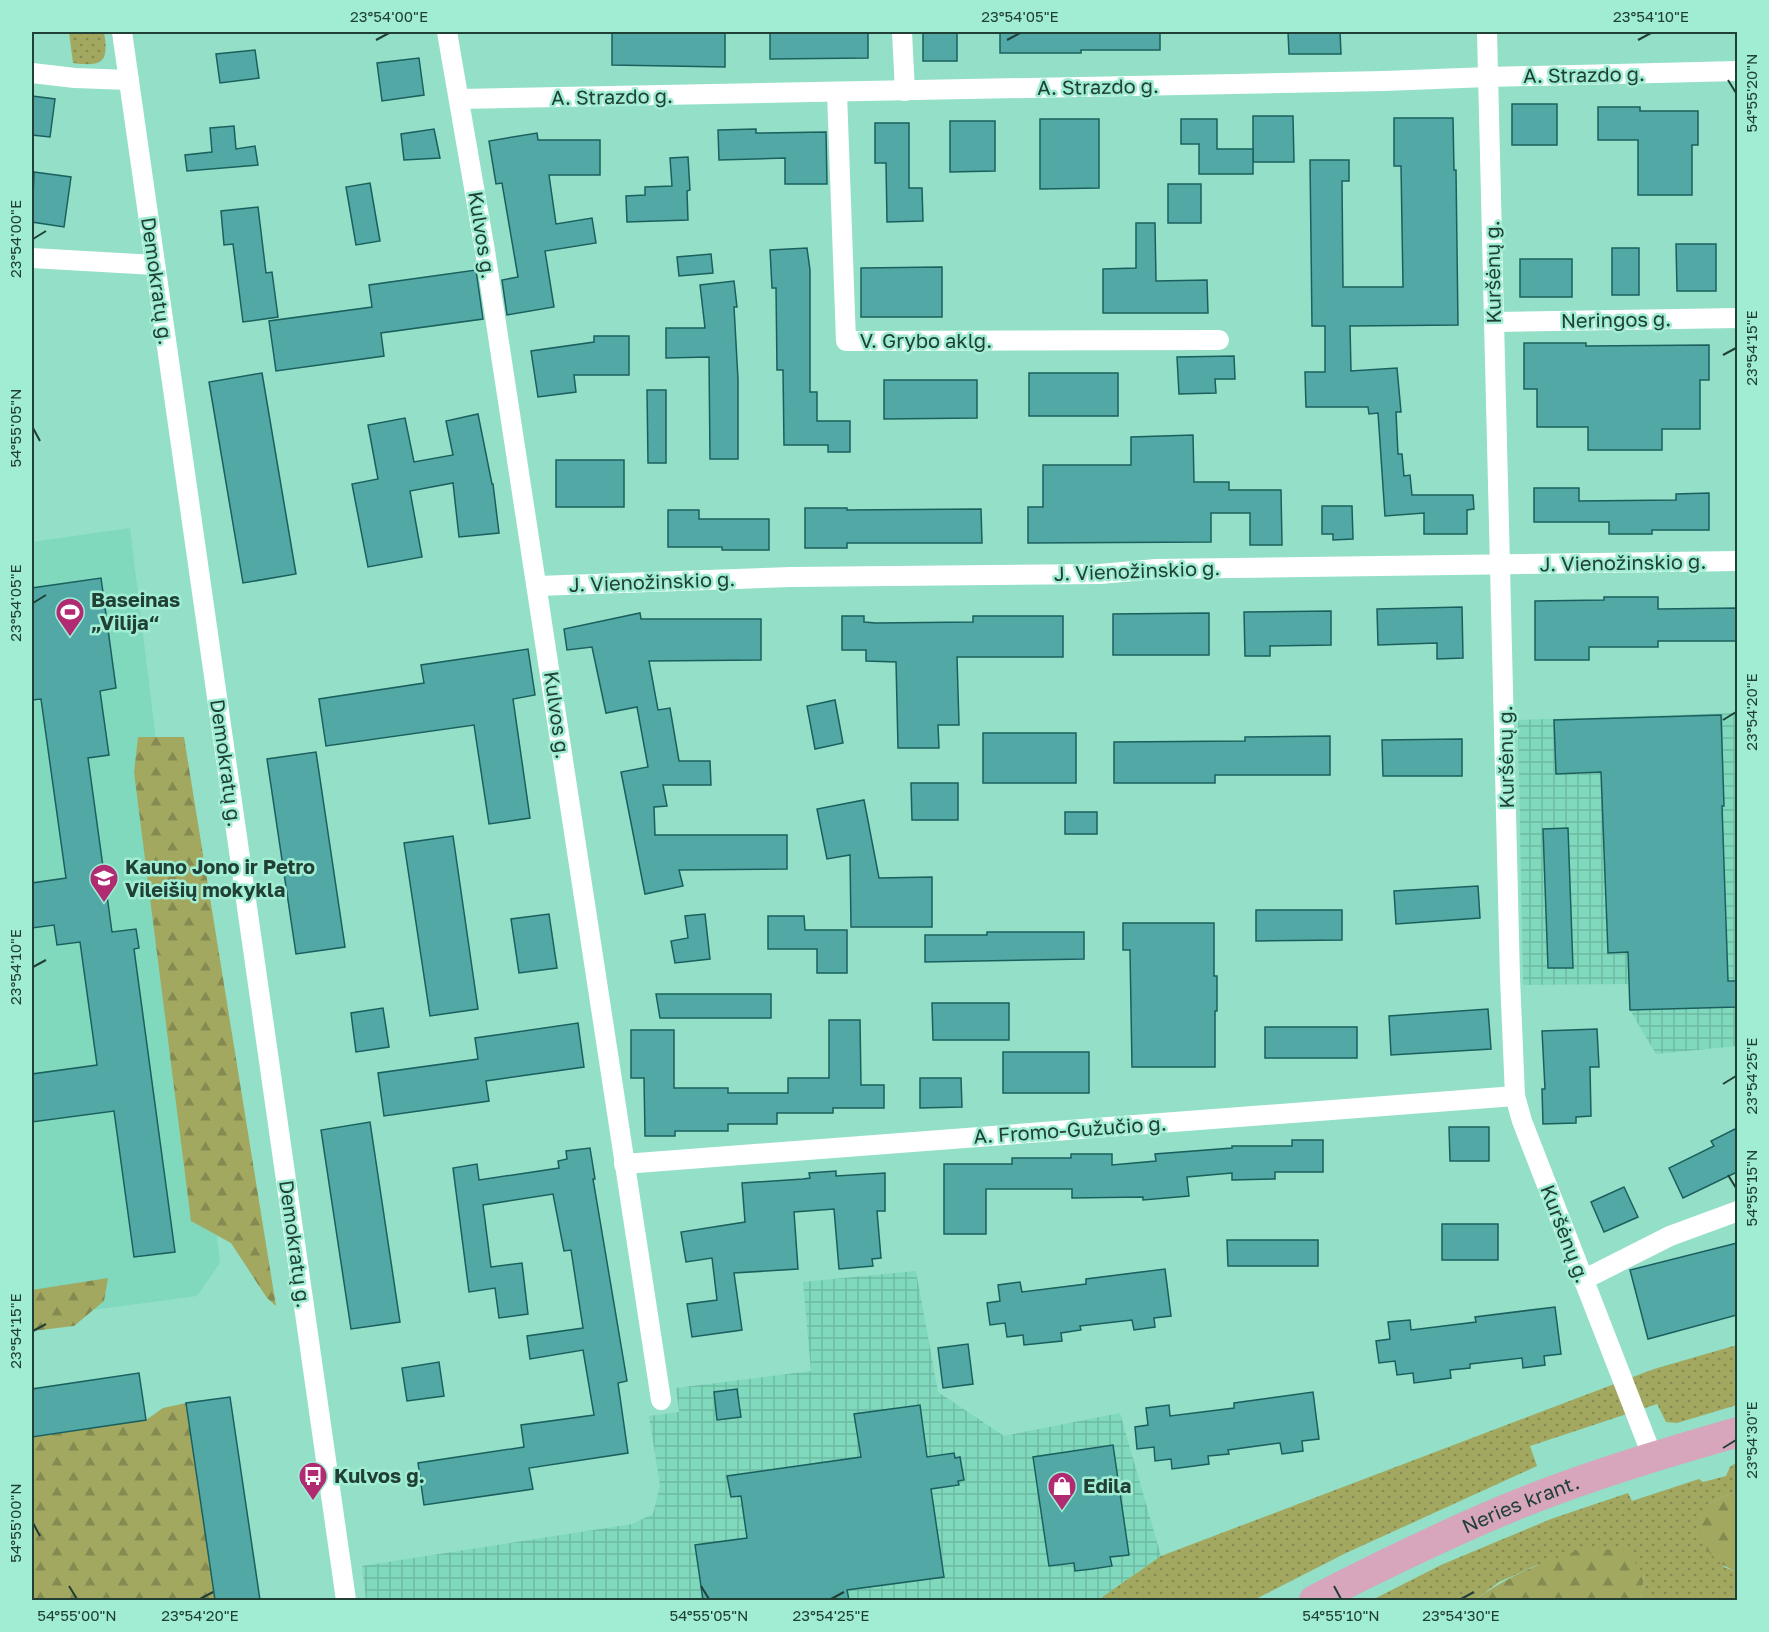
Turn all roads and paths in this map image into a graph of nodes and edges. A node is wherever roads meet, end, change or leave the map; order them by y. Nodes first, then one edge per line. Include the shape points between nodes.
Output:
1 (122, 32) edge
2 (447, 32) edge
3 (902, 32) edge
4 (1487, 32) edge
5 (1737, 71) edge
6 (32, 73) edge
7 (1488, 77) junction
8 (129, 80) junction
9 (905, 91) junction
10 (837, 93) junction
11 (459, 99) junction
12 (32, 258) edge
13 (155, 265) junction
14 (1737, 318) edge
15 (1494, 322) junction
16 (1220, 340) dead end
17 (1737, 561) edge
18 (1501, 565) junction
19 (537, 586) junction
20 (1515, 1096) junction
21 (624, 1164) junction
22 (1737, 1211) edge
23 (1583, 1280) junction
24 (661, 1400) dead end
25 (1737, 1432) edge
26 (1653, 1458) junction
27 (346, 1600) edge
28 (1314, 1600) edge

1 - 8 street, Demokratų g.
2 - 11 street, Kulvos g.
3 - 9 street
4 - 7 street, Kuršėnų g.
5 - 7 street, A. Strazdo g.
6 - 8 street
7 - 9 street, A. Strazdo g.
7 - 15 street, Kuršėnų g.
8 - 13 street, Demokratų g.
9 - 10 street, A. Strazdo g.
10 - 11 street, A. Strazdo g.
10 - 16 street, V. Grybo aklg. via 846,341
11 - 19 street, Kulvos g.
12 - 13 street
13 - 27 street, Demokratų g.
14 - 15 street, Neringos g.
15 - 18 street, Kuršėnų g.
17 - 18 street, J. Vienožinskio g.
18 - 19 street, J. Vienožinskio g. via 1156,569 1100,574 791,577
18 - 20 street, Kuršėnų g.
19 - 21 street, Kulvos g.
20 - 21 street, A. Fromo-Gužučio g.
20 - 23 street, Kuršėnų g. via 1533,1154
21 - 24 street, Kulvos g.
22 - 23 street via 1670,1236
23 - 26 street, Kuršėnų g.
25 - 26 main road, Neries krant.
26 - 28 main road, Neries krant. via 1521,1503

